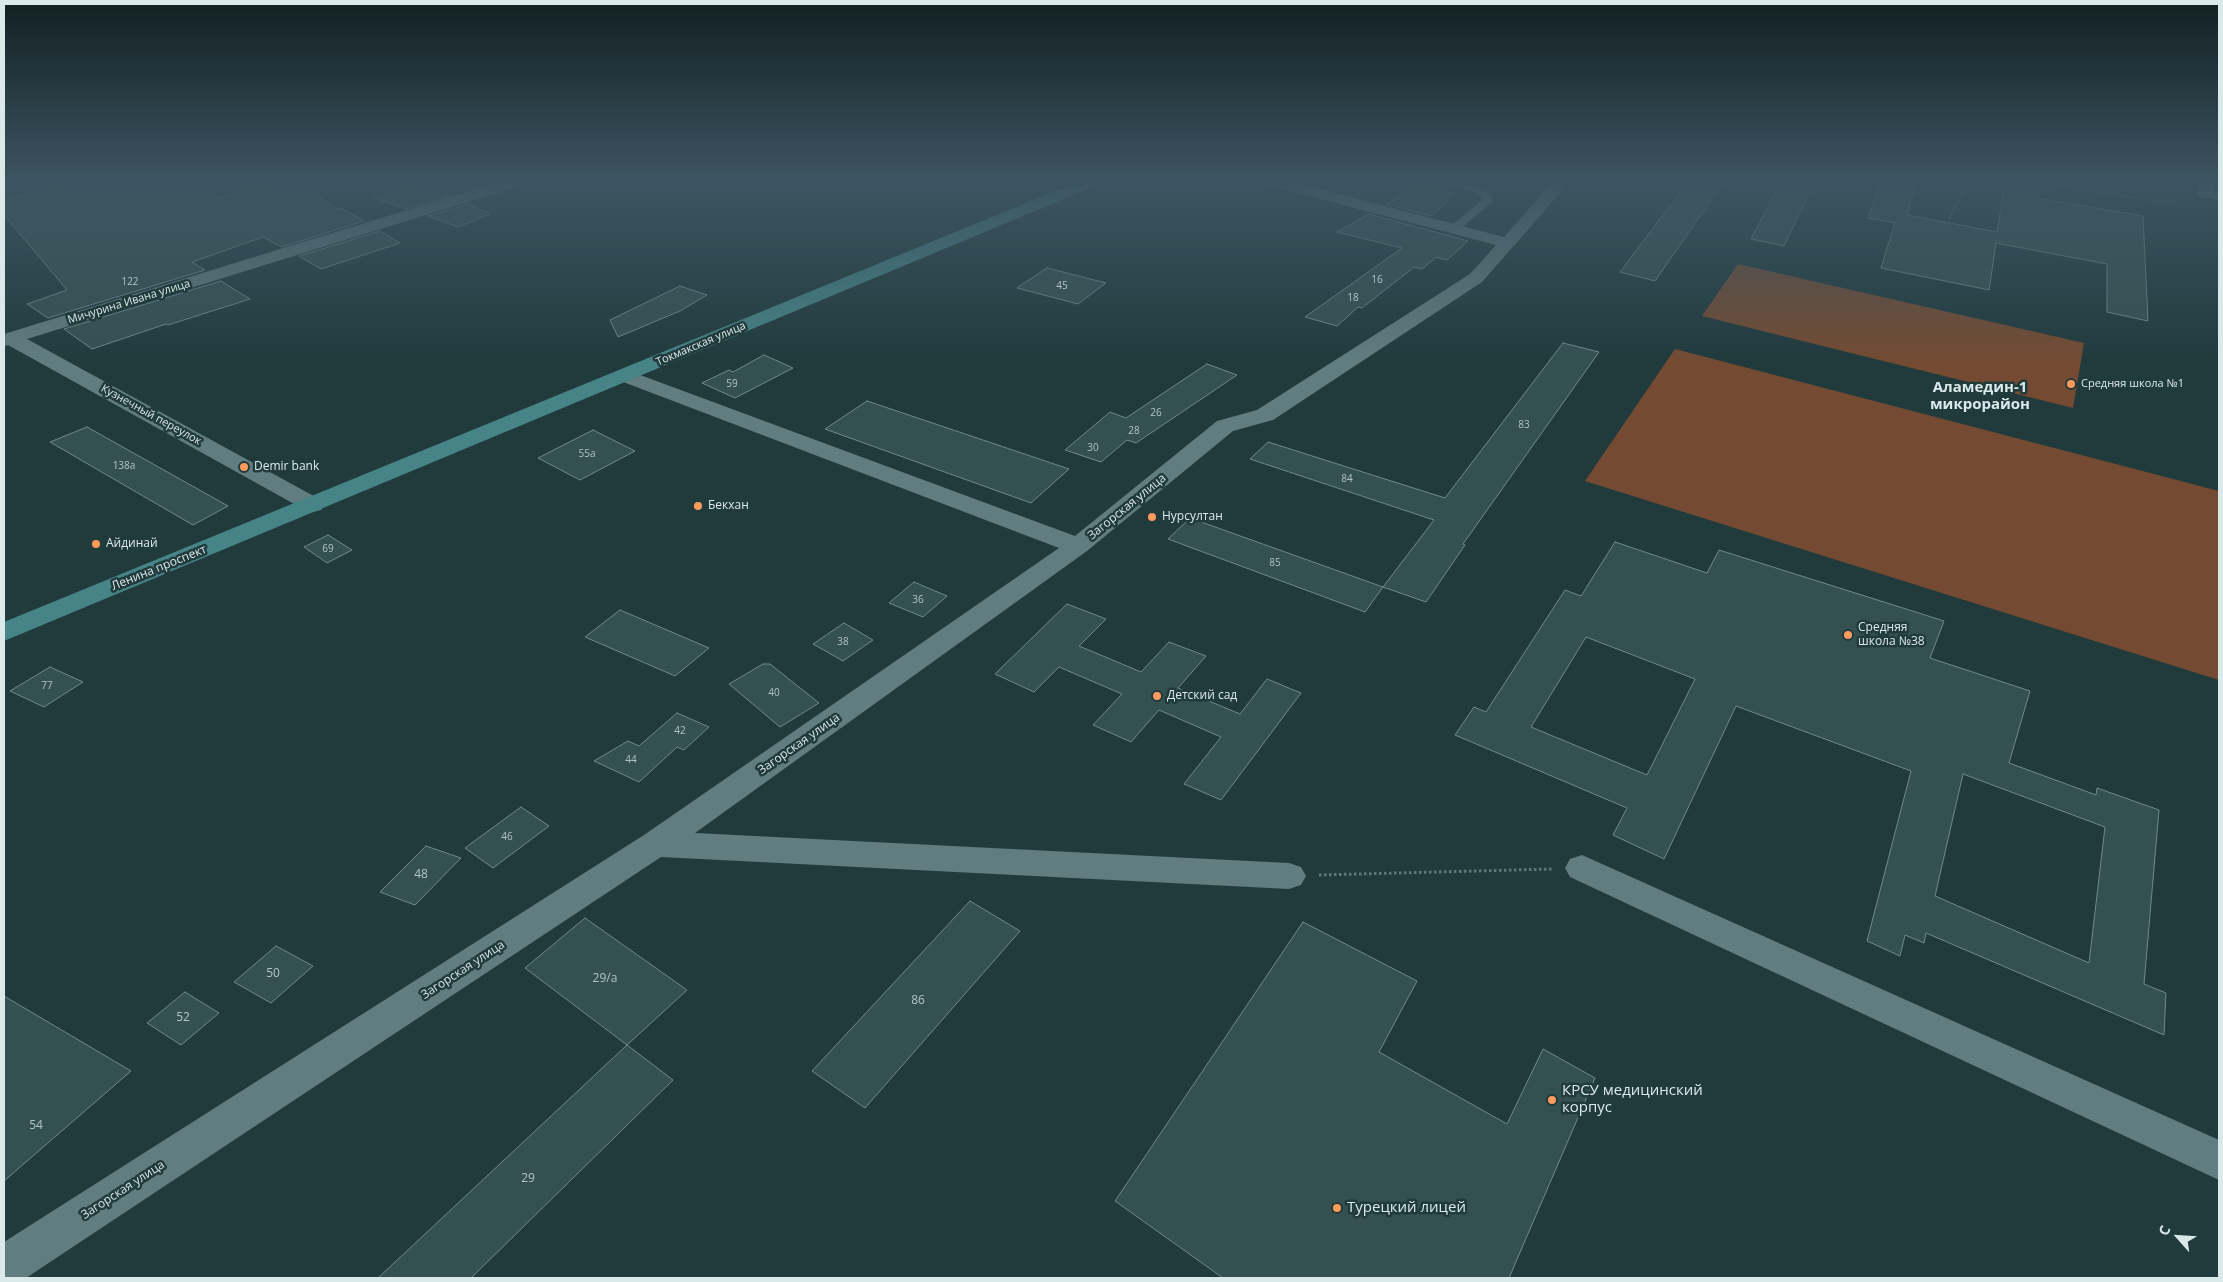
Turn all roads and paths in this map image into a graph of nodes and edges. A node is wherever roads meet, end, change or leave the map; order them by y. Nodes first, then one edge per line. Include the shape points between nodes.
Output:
1 (320, 243) edge
2 (945, 243) edge
3 (1508, 243) edge
4 (8, 340) edge
5 (625, 376) junction
6 (313, 505) junction
7 (1078, 546) junction
8 (4, 632) edge
9 (656, 844) junction
10 (1582, 868) joint
11 (1289, 876) joint
12 (2219, 1160) edge
13 (4, 1267) edge

1 - 4 street, Мичурина Ивана улица
2 - 5 main road, Токмакская улица
3 - 7 street, Загорская улица via 1476,278 1436,305 1265,415 1225,426
4 - 6 street, Кузнечный переулок
5 - 6 main road, Токмакская улица
5 - 7 street
6 - 8 main road, Ленина проспект
7 - 9 street, Загорская улица
9 - 11 street
9 - 13 street, Загорская улица
10 - 11 path
10 - 12 street

